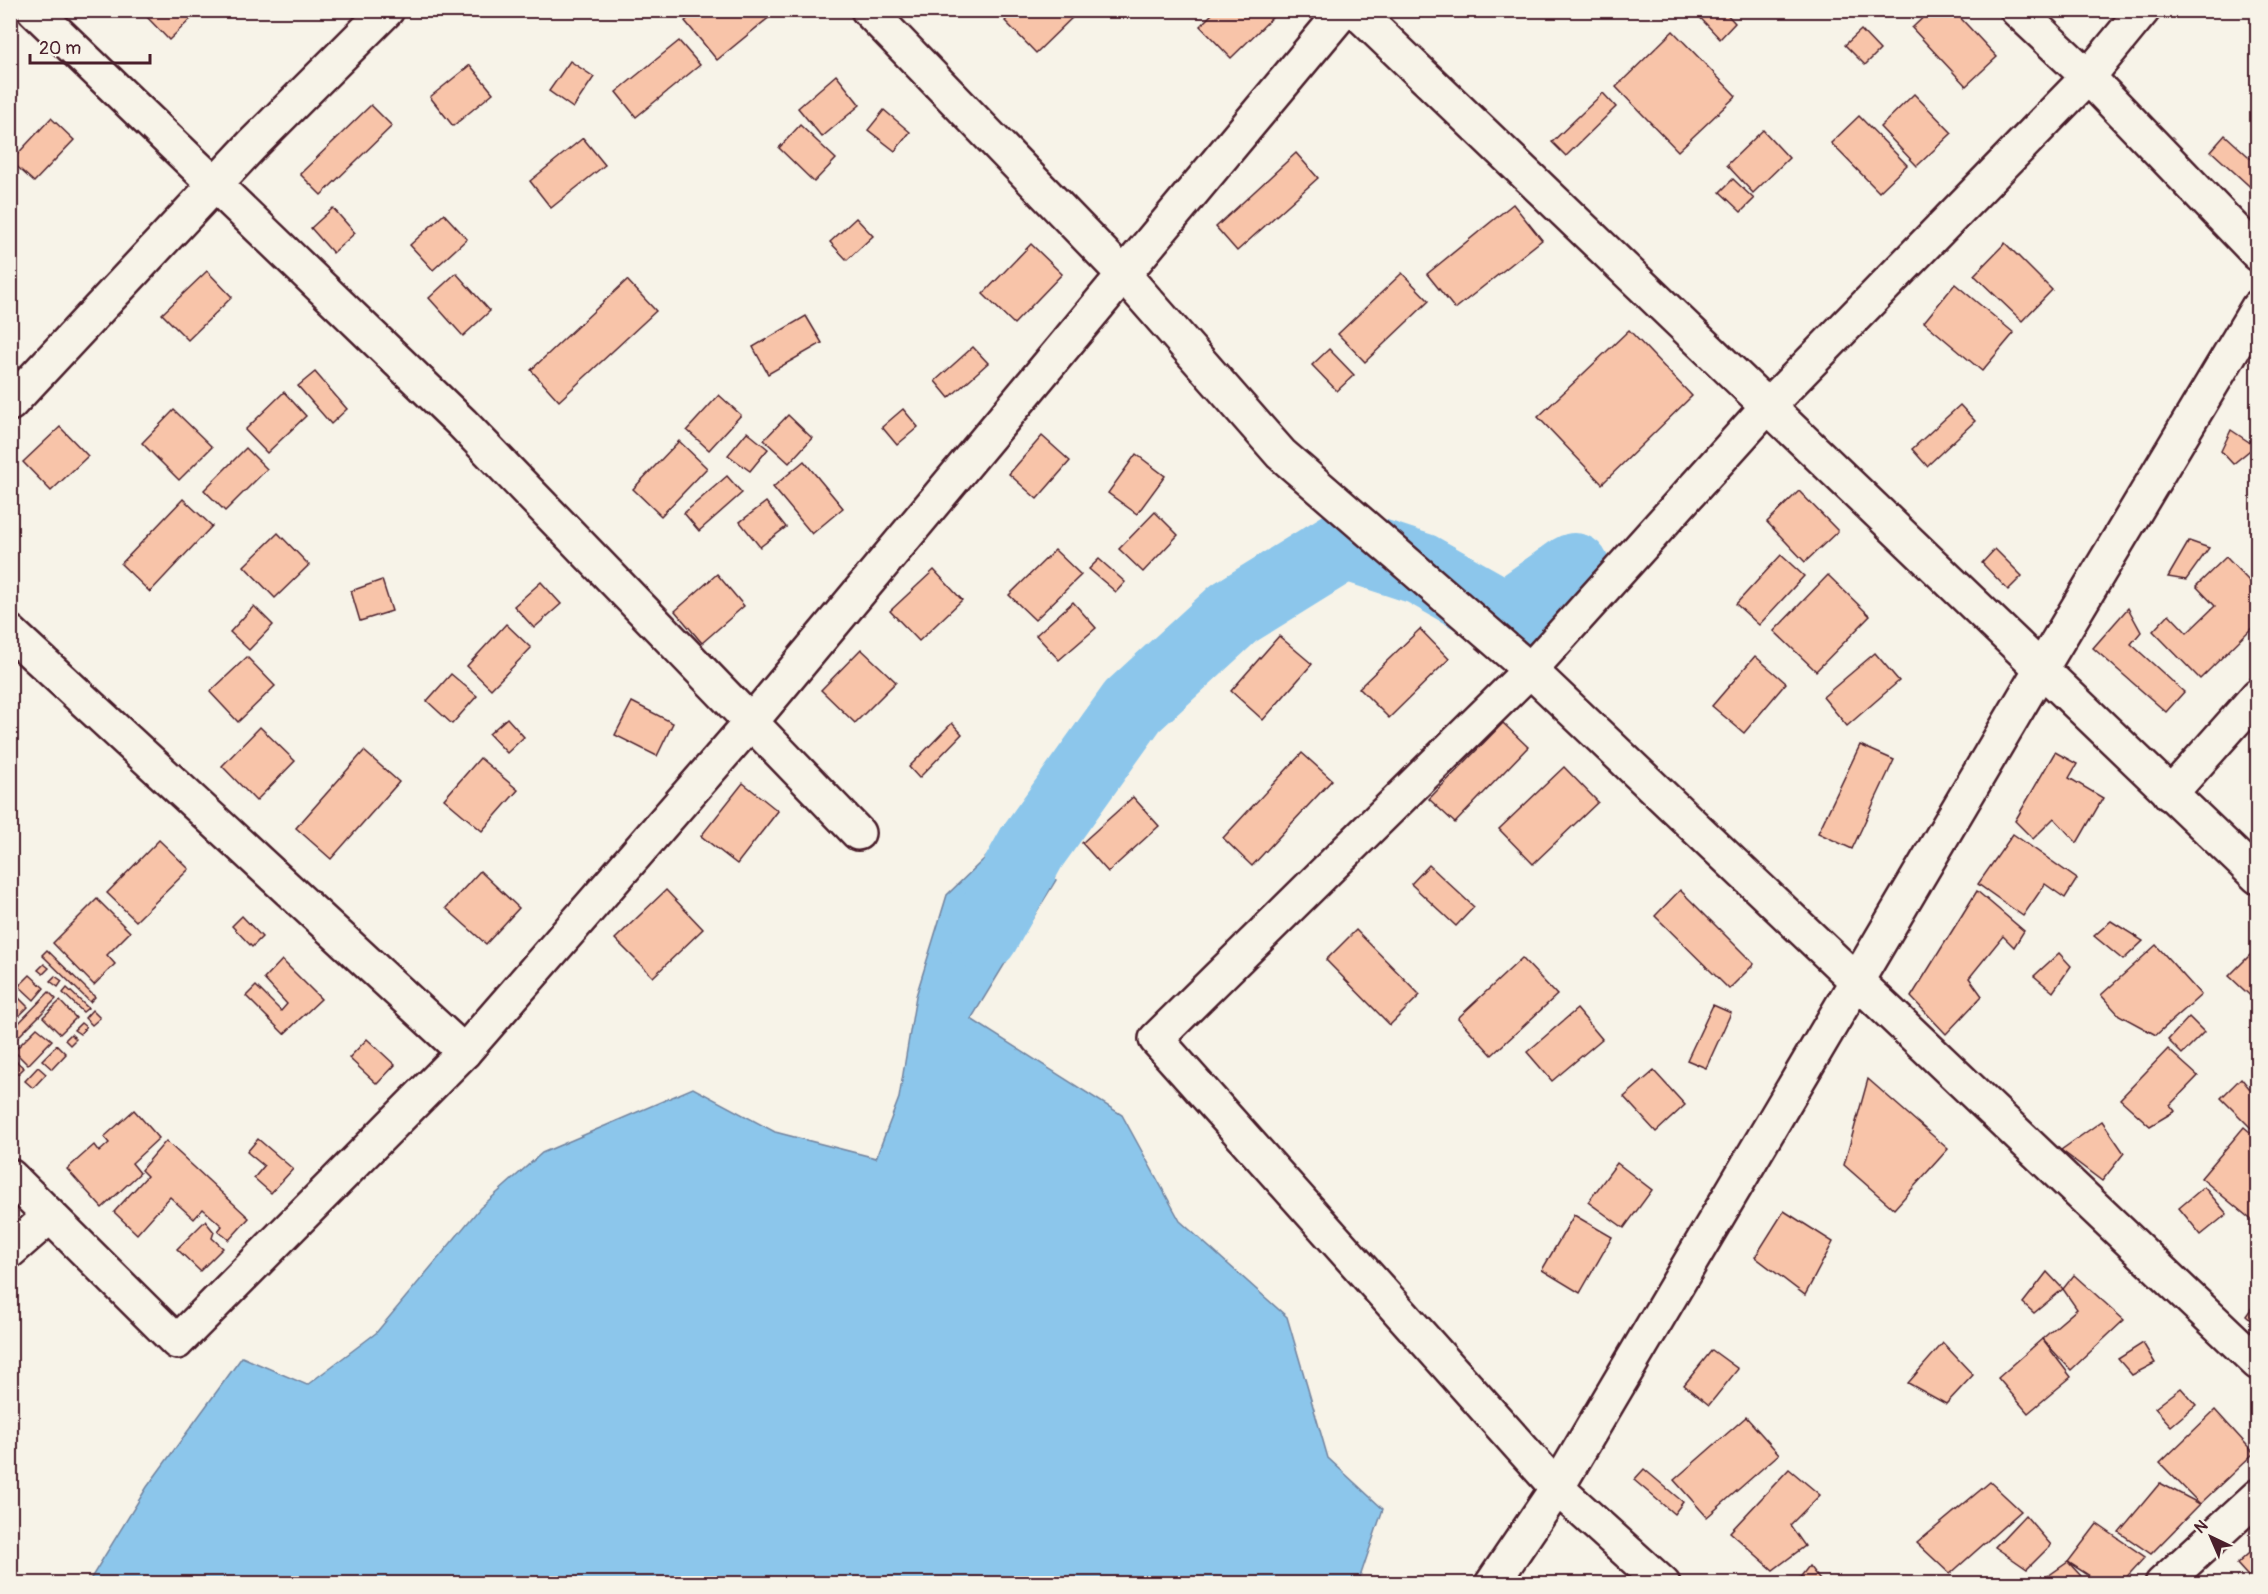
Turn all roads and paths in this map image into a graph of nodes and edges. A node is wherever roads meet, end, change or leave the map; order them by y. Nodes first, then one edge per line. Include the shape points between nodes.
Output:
1 (34, 10) edge
2 (387, 10) edge
3 (868, 10) edge
4 (1344, 10) edge
5 (1355, 10) edge
6 (2017, 10) edge
7 (2143, 10) edge
8 (2088, 76) junction
9 (214, 186) junction
10 (2258, 254) edge
11 (1124, 275) junction
12 (2258, 307) edge
13 (10, 404) edge
14 (1767, 407) junction
15 (10, 632) edge
16 (2041, 669) junction
17 (1530, 670) junction
18 (2258, 695) edge
19 (751, 722) junction
20 (2170, 794) junction
21 (858, 833) dead end
22 (2258, 878) edge
23 (1857, 980) junction
24 (464, 1052) junction
25 (10, 1176) edge
26 (51, 1216) junction
27 (10, 1251) edge
28 (2258, 1363) edge
29 (1557, 1488) junction
30 (2258, 1496) edge
31 (1492, 1584) edge
32 (1663, 1584) edge
33 (2162, 1584) edge

1 - 9 street
2 - 9 street
3 - 11 street
4 - 11 street
5 - 14 street
6 - 8 street
7 - 8 street
8 - 10 street
8 - 14 street
9 - 13 street
9 - 19 street via 462,423
11 - 17 street via 1281,454
11 - 19 street
12 - 16 street
14 - 16 street
14 - 17 street
15 - 24 street
16 - 20 street
16 - 23 street
17 - 23 street
17 - 29 street via 1156,1040
18 - 20 street
19 - 21 street
19 - 24 street
20 - 22 street
23 - 28 street
23 - 29 street
24 - 26 street via 177,1342
25 - 26 street
26 - 27 street
29 - 31 street
29 - 32 street
30 - 33 street

